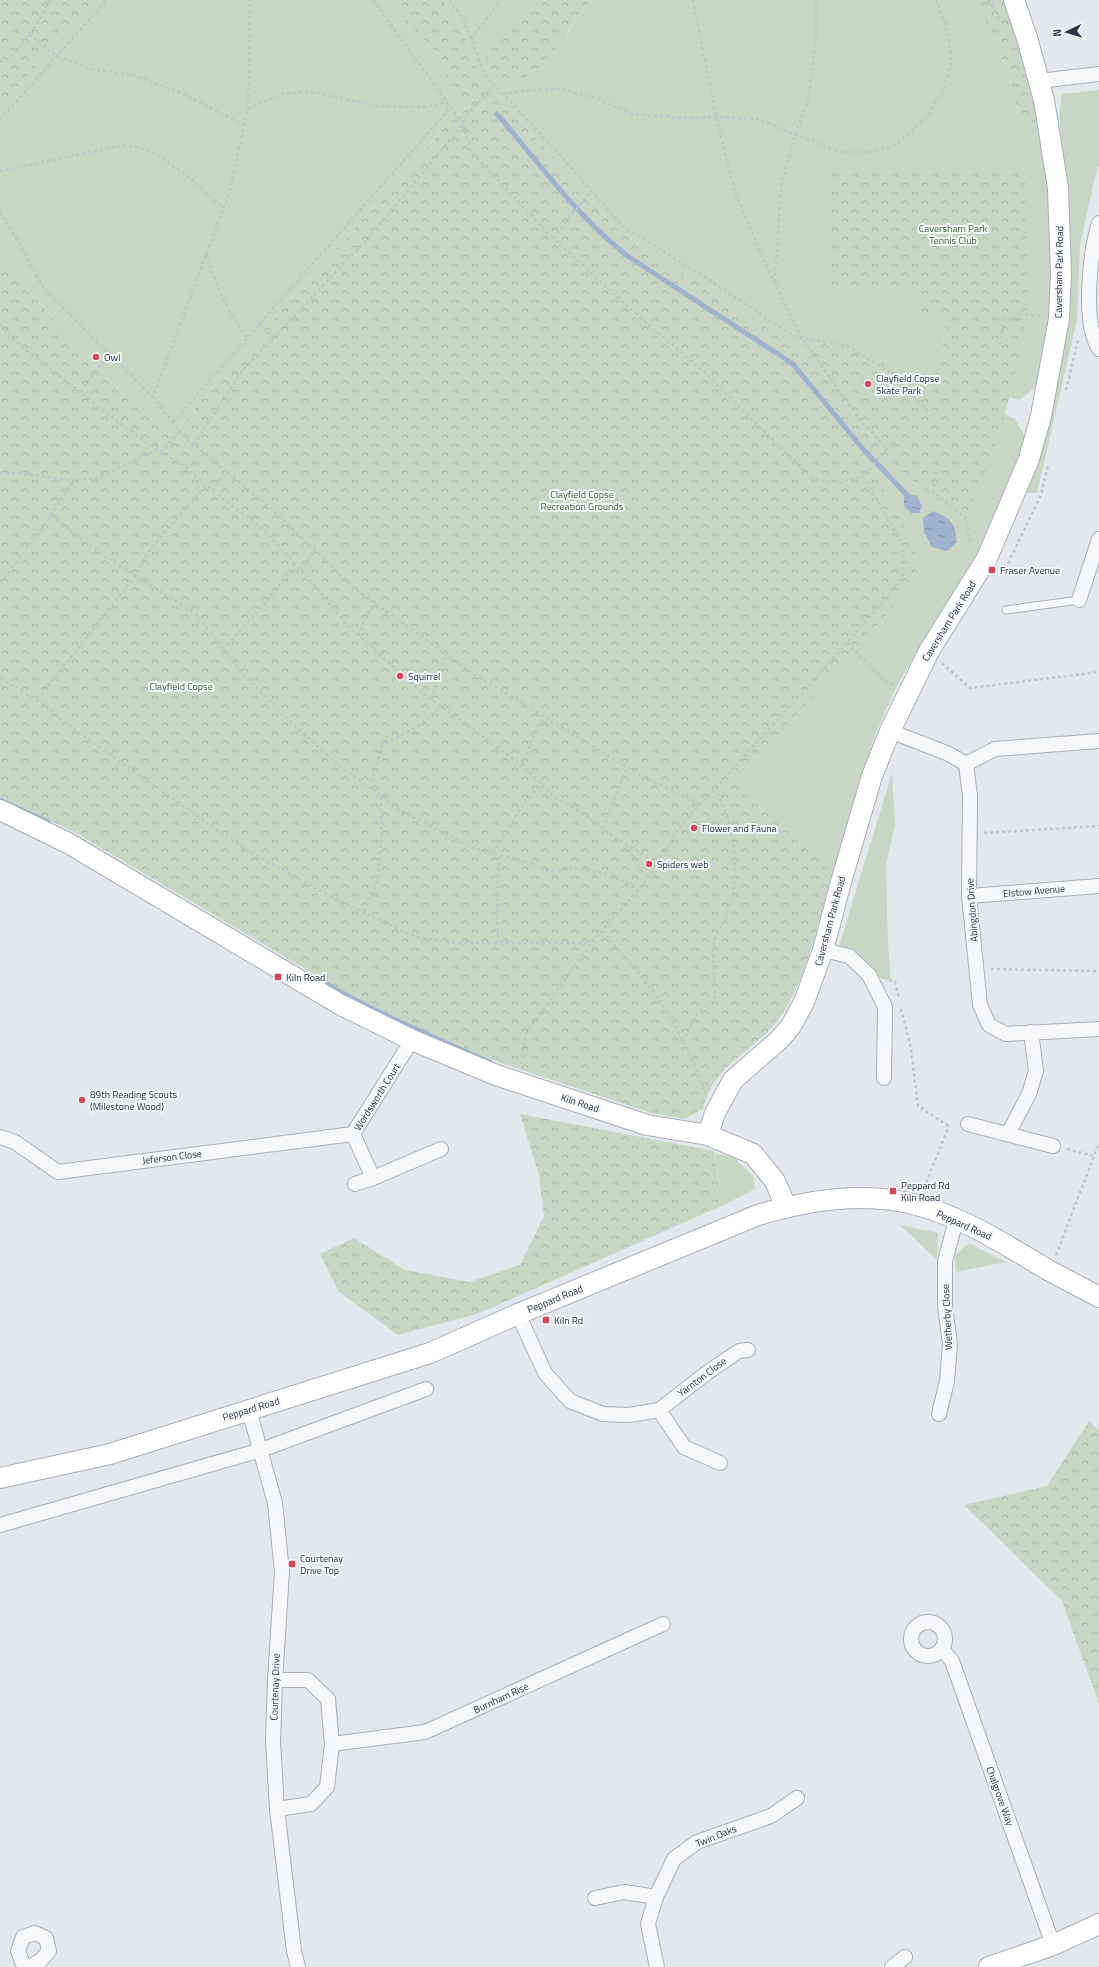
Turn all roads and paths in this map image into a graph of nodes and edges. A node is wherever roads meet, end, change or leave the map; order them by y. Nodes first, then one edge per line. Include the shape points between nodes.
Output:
1 (50, 0) edge
2 (107, 0) edge
3 (250, 0) edge
4 (373, 0) edge
5 (449, 0) edge
6 (501, 0) edge
7 (693, 0) edge
8 (816, 0) edge
9 (936, 0) edge
10 (1014, 0) edge
11 (29, 34) junction
12 (471, 39) junction
13 (57, 56) junction
14 (0, 62) edge
15 (1099, 74) edge
16 (1039, 81) junction
17 (494, 85) junction
18 (502, 94) junction
19 (447, 102) junction
20 (450, 107) junction
21 (248, 109) junction
22 (716, 117) junction
23 (0, 120) edge
24 (463, 124) junction
25 (244, 125) junction
26 (795, 135) junction
27 (0, 171) edge
28 (591, 191) junction
29 (223, 208) junction
30 (0, 212) edge
31 (1099, 223) edge
32 (553, 238) junction
33 (206, 254) junction
34 (775, 284) junction
35 (1059, 319) junction
36 (259, 324) junction
37 (0, 325) edge
38 (247, 337) junction
39 (273, 338) junction
40 (803, 340) junction
41 (1000, 345) dead end
42 (1099, 349) edge
43 (111, 356) junction
44 (81, 392) junction
45 (153, 397) junction
46 (929, 412) dead end
47 (173, 422) junction
48 (180, 431) junction
49 (194, 444) junction
50 (899, 446) dead end
51 (887, 449) junction
52 (157, 450) junction
53 (161, 452) junction
54 (226, 471) junction
55 (936, 472) dead end
56 (0, 473) edge
57 (863, 476) junction
58 (74, 480) junction
59 (206, 485) junction
60 (213, 491) junction
61 (51, 516) junction
62 (1099, 539) edge
63 (315, 551) junction
64 (987, 558) junction
65 (295, 564) junction
66 (302, 571) junction
67 (136, 575) junction
68 (0, 582) edge
69 (1079, 600) joint
70 (375, 603) junction
71 (1006, 610) dead end
72 (359, 636) junction
73 (847, 642) junction
74 (223, 649) junction
75 (929, 652) junction
76 (447, 655) junction
77 (1099, 672) edge
78 (0, 678) edge
79 (908, 692) junction
80 (37, 700) junction
81 (432, 700) junction
82 (441, 707) junction
83 (544, 716) junction
84 (890, 731) junction
85 (1099, 741) edge
86 (966, 764) junction
87 (523, 766) junction
88 (627, 767) junction
89 (542, 784) junction
90 (370, 788) junction
91 (715, 788) junction
92 (381, 796) junction
93 (701, 804) junction
94 (0, 810) edge
95 (1099, 826) edge
96 (603, 828) junction
97 (970, 834) junction
98 (626, 844) junction
99 (493, 853) junction
100 (500, 855) junction
101 (657, 862) junction
102 (648, 875) junction
103 (1099, 886) edge
104 (638, 891) junction
105 (969, 896) junction
106 (364, 911) junction
107 (602, 931) junction
108 (498, 943) junction
109 (591, 944) junction
110 (823, 950) junction
111 (976, 969) junction
112 (1099, 971) edge
113 (869, 975) junction
114 (1099, 1029) edge
115 (1031, 1032) junction
116 (412, 1040) junction
117 (682, 1042) junction
118 (884, 1078) dead end
119 (518, 1082) junction
120 (715, 1113) junction
121 (968, 1124) joint
122 (949, 1126) junction
123 (353, 1134) junction
124 (1008, 1134) junction
125 (708, 1135) junction
126 (0, 1137) edge
127 (1099, 1143) edge
128 (1053, 1146) joint
129 (442, 1149) dead end
130 (1094, 1156) junction
131 (373, 1178) junction
132 (355, 1184) dead end
133 (917, 1205) junction
134 (786, 1207) junction
135 (956, 1220) junction
136 (1050, 1271) junction
137 (1099, 1297) edge
138 (518, 1314) junction
139 (748, 1350) dead end
140 (426, 1389) dead end
141 (249, 1410) junction
142 (659, 1410) junction
143 (939, 1414) dead end
144 (261, 1450) junction
145 (720, 1463) dead end
146 (0, 1478) edge
147 (0, 1525) edge
148 (662, 1624) dead end
149 (942, 1649) dead end
150 (275, 1680) junction
151 (332, 1744) junction
152 (797, 1798) dead end
153 (277, 1809) junction
154 (656, 1897) junction
155 (595, 1898) dead end
156 (1099, 1924) edge
157 (1053, 1945) junction
158 (905, 1957) dead end
159 (1012, 1963) edge
160 (24, 1967) edge
161 (29, 1967) edge
162 (298, 1967) edge
163 (657, 1967) edge
164 (892, 1967) edge
165 (989, 1967) edge

1 - 11 path
2 - 13 path
3 - 21 path
4 - 19 path
5 - 12 path via 463,18
6 - 12 path
7 - 22 path
8 - 26 path via 816,41 808,100
9 - 26 path via 947,29 952,60 943,90 927,117 896,145 873,152 840,152
10 - 16 street, Caversham Park Road via 1028,38
11 - 13 path
11 - 14 path via 12,56
12 - 17 path via 485,75
13 - 23 path
13 - 25 path via 91,69 133,75 179,92
15 - 16 street
16 - 35 street, Caversham Park Road via 1058,188 1061,273
17 - 18 path
17 - 24 path via 467,115
18 - 22 path via 562,89 599,99 632,114 682,118
18 - 28 path
19 - 20 path
19 - 21 path via 426,107 378,106 312,92 282,94
20 - 24 path
20 - 36 path
21 - 25 path
22 - 26 path via 757,119
22 - 34 path via 734,190
24 - 32 path via 471,152
24 - 39 path via 369,237
25 - 29 path via 229,193
26 - 34 path via 781,186
27 - 29 path via 124,145 151,151 189,177
28 - 32 path
28 - 40 path via 622,226
29 - 33 path
30 - 43 path via 44,289
31 - 42 street via 1093,240 1088,316 1092,335
32 - 57 path via 637,315 703,370 813,479 839,483
33 - 38 path via 231,314
33 - 45 path
34 - 40 path
35 - 41 path via 1020,314 1019,320 1004,319
35 - 64 street, Caversham Park Road via 1041,416 1029,459
36 - 38 path
36 - 39 path
37 - 44 path via 22,347
38 - 47 path
39 - 49 path via 242,371
40 - 46 path via 848,346 887,370
40 - 51 path via 861,421
43 - 44 path via 96,370
43 - 45 path
44 - 52 path
45 - 47 path
47 - 48 path
48 - 49 path
48 - 53 path
49 - 54 path
50 - 51 path via 893,443
51 - 57 path
52 - 53 path
52 - 58 path via 95,479
53 - 59 path via 183,465
54 - 60 path
54 - 63 path via 271,508
55 - 64 path via 933,492 967,520 973,548
56 - 58 path
57 - 73 path via 903,546 904,573 887,597
58 - 61 path
59 - 60 path
59 - 67 path via 148,552
60 - 65 path via 262,528
61 - 67 path via 100,553
61 - 68 path via 18,562
62 - 69 street
63 - 66 path
63 - 70 path via 353,587
64 - 75 street, Caversham Park Road
65 - 66 path
65 - 74 path via 263,606
66 - 72 path
67 - 74 path via 196,614
67 - 80 path
69 - 71 lane
70 - 72 path via 365,618
70 - 76 path
72 - 81 path
73 - 79 path via 886,682
73 - 91 path
74 - 90 path via 281,713 342,768
75 - 77 path via 970,688
75 - 79 street, Caversham Park Road
76 - 81 path via 439,670
76 - 83 path
78 - 80 path
79 - 84 street, Caversham Park Road
80 - 106 path via 76,731 245,849 335,899
81 - 82 path
82 - 87 path
82 - 90 path via 421,724 382,746
83 - 87 path via 532,739
83 - 88 path
84 - 86 street via 949,754
84 - 110 street, Caversham Park Road via 872,776
85 - 86 street via 995,749
86 - 97 street, Abingdon Drive via 970,796
87 - 89 path
88 - 93 path
88 - 96 path
89 - 96 path via 553,796
89 - 99 path via 524,803
90 - 92 path
91 - 93 path
91 - 117 path via 725,807 735,850 735,890 728,913 714,940 715,997 697,1014
92 - 99 path via 405,813 473,848
92 - 106 path via 382,826 378,879
93 - 101 path via 682,824
94 - 116 street, Kiln Road via 68,843 341,1005
95 - 97 path
96 - 98 path
97 - 105 street, Abingdon Drive
98 - 101 path
98 - 102 path via 639,869
99 - 100 path
100 - 104 path via 530,863 549,872 572,868 603,873 629,884
100 - 108 path via 497,888
101 - 102 path
102 - 104 path
103 - 105 street, Elstow Avenue
104 - 107 path
105 - 111 street, Abingdon Drive
106 - 108 path via 416,937 455,943
107 - 109 path
107 - 117 path via 642,977 664,1008
108 - 109 path
109 - 119 path via 526,1034
110 - 113 street via 849,956
110 - 120 street, Caversham Park Road via 804,1002 791,1026 733,1080
111 - 112 path
111 - 115 street, Abingdon Drive via 980,1005 989,1025 1006,1034
113 - 118 street via 885,1007
113 - 122 path via 895,982 910,1048 918,1106
114 - 115 street, Abingdon Drive
115 - 124 street via 1036,1071 1029,1094
116 - 119 street, Kiln Road
116 - 123 street, Wordsworth Court
117 - 120 path
119 - 125 street, Kiln Road via 647,1124
120 - 125 street, Caversham Park Road
121 - 122 path
121 - 124 street
122 - 133 path
123 - 126 street, Jeferson Close via 58,1172 15,1142
123 - 131 street, Wordsworth Court
124 - 128 street
125 - 134 street, Kiln Road via 753,1154 775,1181
127 - 130 path
128 - 130 path
129 - 131 street
130 - 136 path
131 - 132 street
133 - 134 street, Peppard Road via 833,1198
133 - 135 street, Peppard Road
134 - 138 street, Peppard Road via 758,1215
135 - 136 street, Peppard Road via 985,1232
135 - 143 street, Wetherby Close via 945,1262 945,1306 950,1344 947,1381
136 - 137 street, Peppard Road
138 - 141 street, Peppard Road via 430,1353
138 - 142 street, Yarnton Close via 545,1373 570,1401 604,1414 629,1415
139 - 142 street, Yarnton Close via 739,1350
140 - 144 street
141 - 144 street, Courtenay Drive
141 - 146 street, Peppard Road via 110,1454
142 - 145 street via 684,1447
144 - 147 street
144 - 150 street, Courtenay Drive via 275,1503 282,1572
148 - 151 street, Burnham Rise via 425,1732
149 - 157 street, Chalgrove Way via 952,1661
150 - 151 street via 308,1680 328,1699
150 - 153 street, Courtenay Drive via 273,1742
151 - 153 street via 327,1787 311,1804
152 - 154 street, Twin Oaks via 771,1816 697,1842 674,1859
153 - 162 street, Courtenay Drive
154 - 155 street via 624,1892
154 - 163 street, Twin Oaks via 648,1924
156 - 157 street
157 - 159 street
158 - 164 street
159 - 165 street
160 - 161 street via 18,1951 23,1937 35,1932 46,1938 49,1951 40,1961

